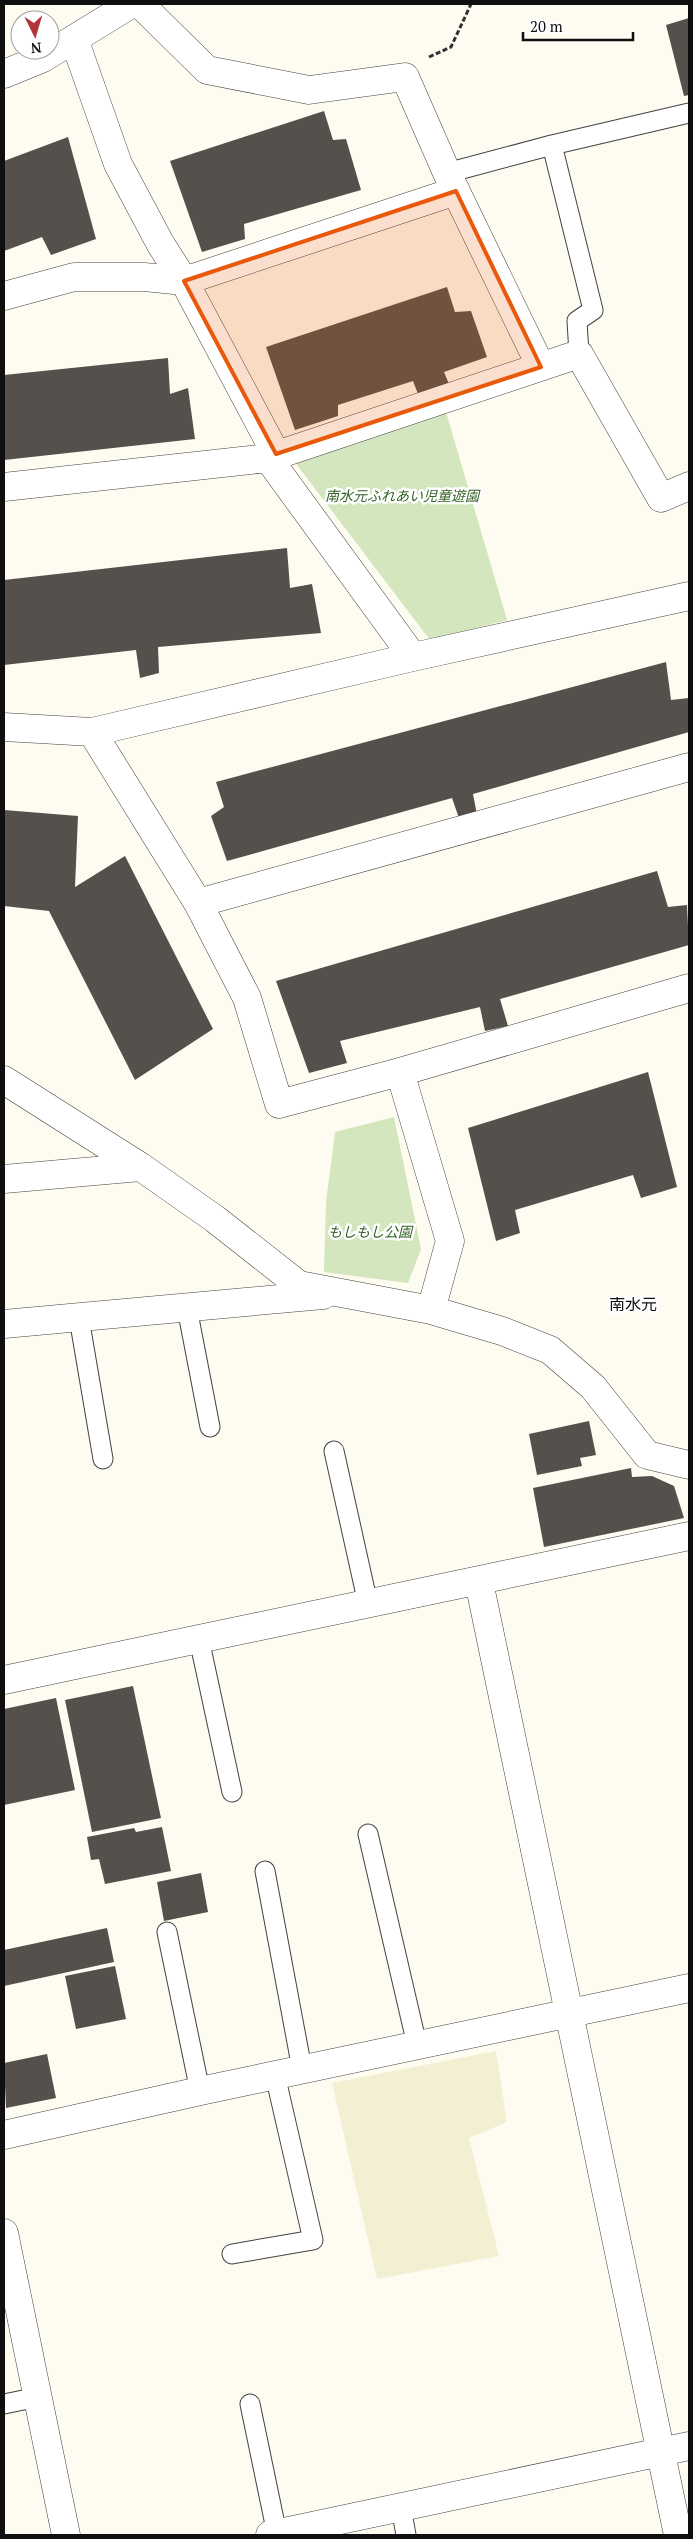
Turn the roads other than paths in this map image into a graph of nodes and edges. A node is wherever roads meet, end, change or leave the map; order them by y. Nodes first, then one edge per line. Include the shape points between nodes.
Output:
1 (131, 4) edge
2 (140, 4) edge
3 (74, 39) junction
4 (4, 74) edge
5 (689, 113) edge
6 (552, 145) junction
7 (451, 182) junction
8 (184, 282) junction
9 (4, 296) edge
10 (579, 354) junction
11 (541, 367) junction
12 (272, 456) junction
13 (4, 486) edge
14 (689, 486) edge
15 (689, 596) edge
16 (412, 657) junction
17 (4, 727) edge
18 (92, 732) junction
19 (689, 766) edge
20 (198, 903) junction
21 (689, 988) edge
22 (400, 1072) junction
23 (4, 1080) edge
24 (141, 1167) junction
25 (4, 1179) edge
26 (344, 1293) junction
27 (187, 1308) junction
28 (431, 1310) junction
29 (79, 1318) junction
30 (4, 1324) edge
31 (210, 1427) dead end
32 (334, 1451) dead end
33 (103, 1459) dead end
34 (689, 1466) edge
35 (689, 1536) edge
36 (479, 1582) junction
37 (368, 1604) junction
38 (199, 1639) junction
39 (4, 1680) edge
40 (232, 1792) dead end
41 (368, 1834) dead end
42 (265, 1871) dead end
43 (167, 1932) dead end
44 (689, 1988) edge
45 (568, 2013) junction
46 (417, 2045) junction
47 (302, 2070) junction
48 (275, 2075) junction
49 (200, 2091) junction
50 (4, 2135) edge
51 (4, 2233) edge
52 (232, 2254) dead end
53 (9, 2284) edge
54 (38, 2397) junction
55 (4, 2404) edge
56 (250, 2404) dead end
57 (689, 2446) edge
58 (660, 2452) junction
59 (401, 2507) junction
60 (336, 2528) edge
61 (273, 2534) edge
62 (66, 2535) edge
63 (406, 2535) edge
64 (678, 2535) edge

1 - 3 street
2 - 7 street via 207,70 309,90 406,77
3 - 4 street via 43,58
3 - 8 street via 118,164
5 - 6 lane
6 - 7 lane
6 - 10 lane via 593,310 577,321
7 - 8 street
7 - 11 street
8 - 9 street via 144,277 74,277
8 - 12 street
10 - 11 street
10 - 14 street via 661,498
11 - 12 street
12 - 13 street
12 - 16 street
15 - 16 street
16 - 18 street
17 - 18 street
18 - 20 street
19 - 20 street
20 - 22 street via 247,998 279,1104
21 - 22 street
22 - 28 street via 450,1241
23 - 24 street
24 - 25 street
24 - 26 street via 299,1284
26 - 27 street
26 - 28 street
27 - 29 street
27 - 31 lane
28 - 34 street via 502,1331 550,1350 593,1387 647,1455
29 - 30 street
29 - 33 lane
32 - 37 lane
35 - 36 street
36 - 37 street
36 - 45 street
37 - 38 street
38 - 39 street
38 - 40 lane
41 - 46 lane
42 - 47 lane
43 - 49 lane
44 - 45 street
45 - 46 street
45 - 58 street
46 - 47 street
47 - 48 street
48 - 49 street
48 - 52 lane via 312,2240
49 - 50 street
51 - 53 street
53 - 54 street
54 - 55 lane
54 - 62 street
56 - 61 lane
57 - 58 street
58 - 59 street
58 - 64 street
59 - 60 street
59 - 63 lane
60 - 61 street

